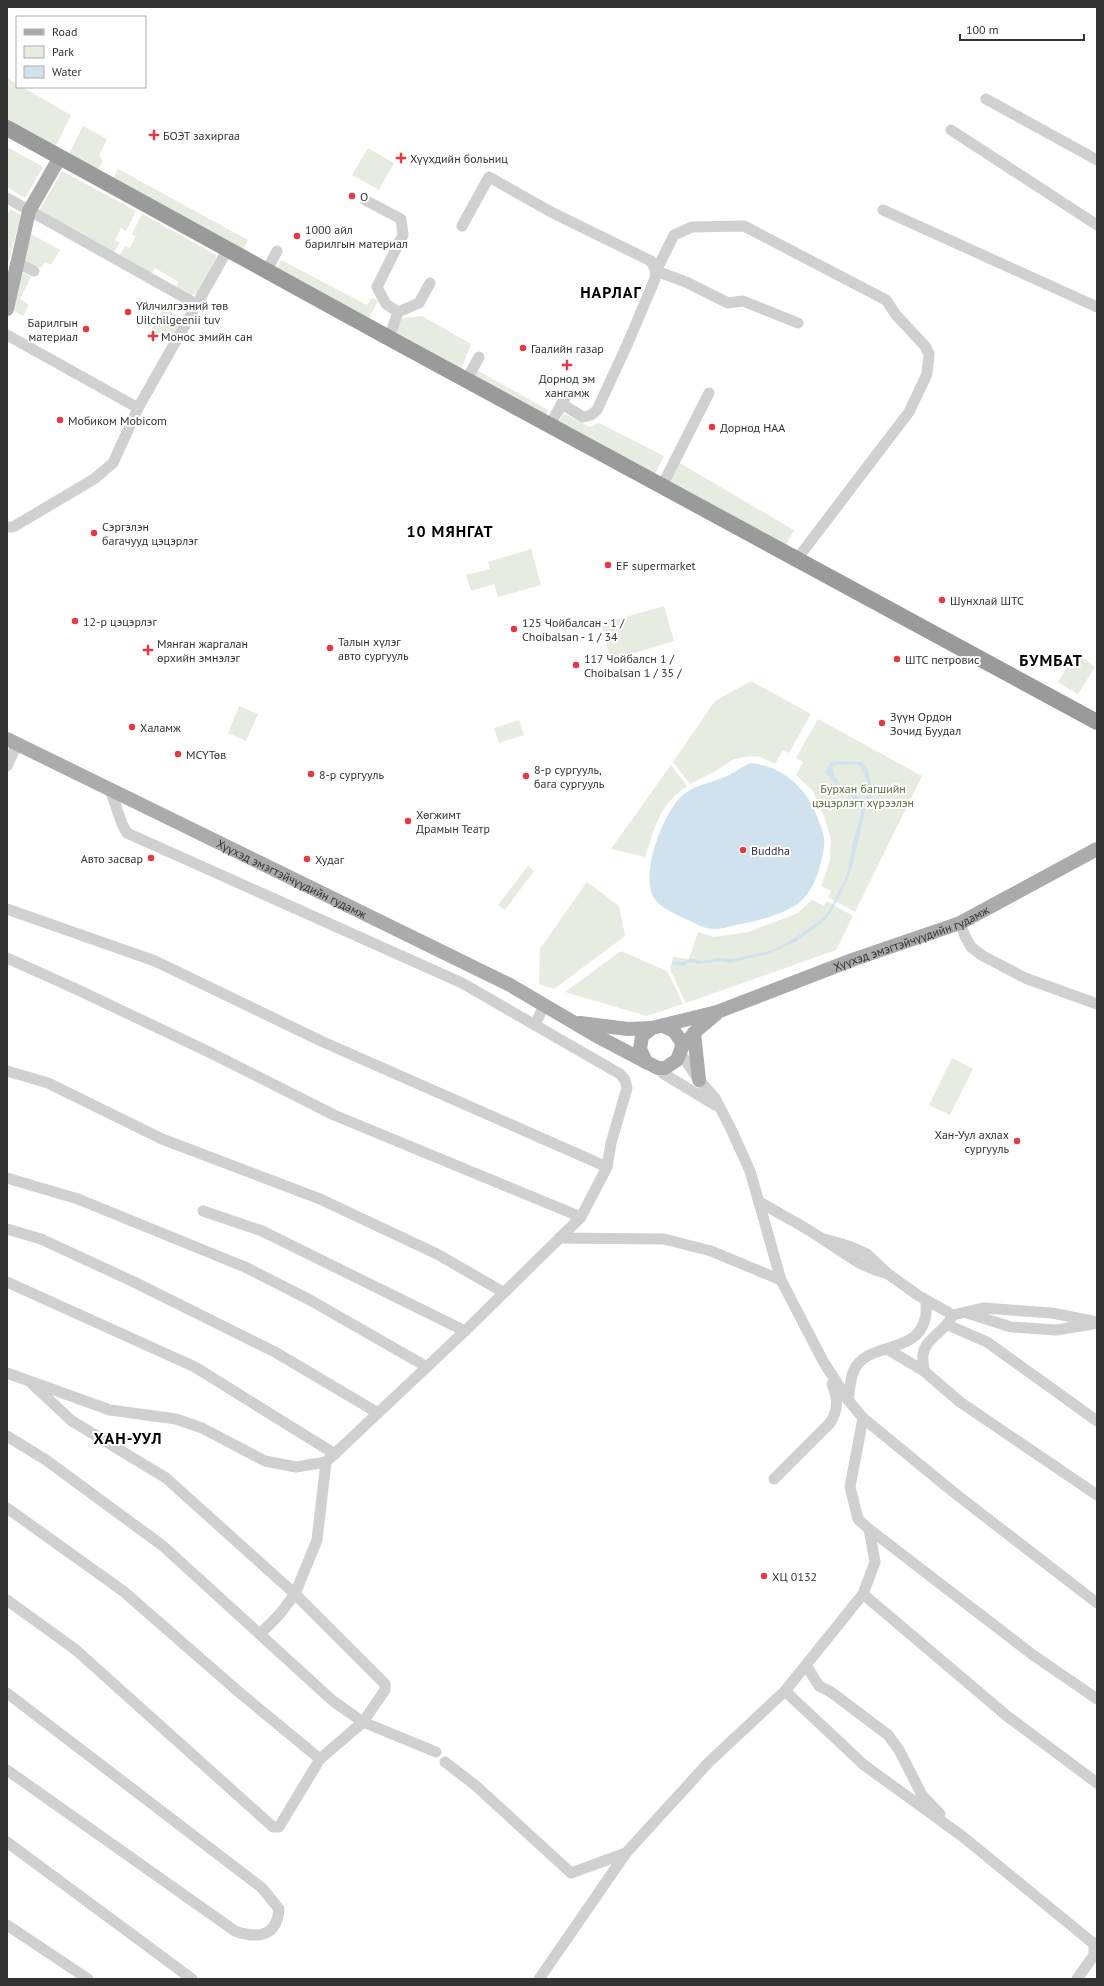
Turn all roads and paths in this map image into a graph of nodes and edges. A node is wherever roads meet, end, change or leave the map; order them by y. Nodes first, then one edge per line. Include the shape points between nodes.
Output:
1 (986, 99) dead end
2 (7, 128) edge
3 (951, 130) dead end
4 (60, 157) junction
5 (1097, 160) edge
6 (7, 198) edge
7 (365, 200) dead end
8 (883, 210) dead end
9 (29, 211) junction
10 (1097, 225) edge
11 (462, 226) dead end
12 (228, 249) junction
13 (277, 251) dead end
14 (18, 263) junction
15 (267, 270) junction
16 (656, 271) junction
17 (34, 272) dead end
18 (430, 283) dead end
19 (196, 304) junction
20 (1097, 307) edge
21 (7, 309) edge
22 (398, 312) junction
23 (798, 323) dead end
24 (7, 335) edge
25 (388, 338) junction
26 (479, 357) dead end
27 (467, 379) junction
28 (709, 393) dead end
29 (567, 394) dead end
30 (562, 404) junction
31 (138, 408) junction
32 (550, 425) junction
33 (662, 486) junction
34 (7, 527) edge
35 (797, 559) junction
36 (1097, 722) edge
37 (12, 742) edge
38 (7, 766) edge
39 (110, 789) junction
40 (1097, 849) edge
41 (7, 909) edge
42 (960, 923) junction
43 (7, 958) edge
44 (1097, 1004) edge
45 (544, 1005) junction
46 (718, 1012) junction
47 (574, 1022) junction
48 (535, 1025) junction
49 (658, 1027) junction
50 (694, 1032) junction
51 (681, 1050) junction
52 (652, 1065) junction
53 (7, 1071) edge
54 (699, 1080) junction
55 (725, 1116) junction
56 (607, 1167) junction
57 (7, 1178) edge
58 (760, 1202) junction
59 (203, 1211) dead end
60 (581, 1217) junction
61 (7, 1229) edge
62 (559, 1238) junction
63 (781, 1280) junction
64 (7, 1282) edge
65 (503, 1292) junction
66 (926, 1301) junction
67 (967, 1313) junction
68 (950, 1320) junction
69 (1097, 1323) edge
70 (465, 1331) junction
71 (920, 1332) junction
72 (931, 1340) junction
73 (887, 1349) junction
74 (823, 1361) junction
75 (427, 1367) junction
76 (924, 1371) junction
77 (7, 1374) edge
78 (28, 1381) junction
79 (848, 1400) junction
80 (378, 1412) junction
81 (863, 1418) junction
82 (1097, 1422) edge
83 (7, 1436) edge
84 (335, 1454) junction
85 (326, 1462) junction
86 (774, 1479) dead end
87 (1097, 1495) edge
88 (7, 1508) edge
89 (869, 1529) junction
90 (295, 1594) junction
91 (863, 1594) junction
92 (7, 1600) edge
93 (1097, 1603) edge
94 (260, 1634) junction
95 (806, 1665) junction
96 (785, 1691) junction
97 (7, 1693) edge
98 (1097, 1699) edge
99 (363, 1722) junction
100 (436, 1752) dead end
101 (320, 1759) junction
102 (445, 1762) dead end
103 (7, 1770) edge
104 (1097, 1783) edge
105 (962, 1836) junction
106 (7, 1842) edge
107 (626, 1853) junction
108 (7, 1925) edge
109 (1096, 1943) edge
110 (88, 1979) edge
111 (192, 1979) edge
112 (539, 1979) edge
113 (1077, 1979) edge

1 - 5 street
2 - 4 highway
3 - 10 street
4 - 9 main road
4 - 12 highway
6 - 9 street
7 - 22 street via 401,219 403,235 377,287 386,304
8 - 20 street
9 - 14 main road
9 - 19 street
11 - 16 street via 489,177 651,261
12 - 15 highway
12 - 19 street
13 - 15 street
14 - 17 street
14 - 21 main road
15 - 25 highway
16 - 23 street via 728,302 743,300
16 - 30 street via 627,345 597,410 584,417
16 - 35 street via 674,235 692,227 744,226 886,300 929,354 927,374 909,412
18 - 22 street via 419,303
19 - 31 street
22 - 25 street
24 - 31 street
25 - 27 highway
26 - 27 street
27 - 32 highway
28 - 33 street
29 - 30 street
30 - 32 street
31 - 34 street via 113,463 94,479 13,527
32 - 33 highway
33 - 35 highway
35 - 36 highway
37 - 38 street
37 - 39 main road, Хүүхэд эмэгтэйчүүдийн гудамж
39 - 45 main road, Хүүхэд эмэгтэйчүүдийн гудамж via 510,985
39 - 48 street via 127,833 462,982
40 - 42 main road, Хүүхэд эмэгтэйчүүдийн гудамж
41 - 56 street via 155,961 321,1041
42 - 44 street via 971,947 983,956 1025,978
42 - 46 main road, Хүүхэд эмэгтэйчүүдийн гудамж via 852,960
43 - 60 street via 190,1043 334,1115
45 - 47 main road, Хүүхэд эмэгтэйчүүдийн гудамж
45 - 48 street
46 - 49 main road, Хүүхэд эмэгтэйчүүдийн гудамж
46 - 50 main road, Хүүхэд эмэгтэйчүүдийн гудамж
47 - 49 main road, Хүүхэд эмэгтэйчүүдийн гудамж via 628,1029
47 - 52 main road, Хүүхэд эмэгтэйчүүдийн гудамж
48 - 56 street via 620,1074 625,1080 627,1088 610,1143
49 - 51 main road via 669,1028 678,1035
49 - 52 main road via 642,1036 640,1043 642,1056
50 - 51 main road, Хүүхэд эмэгтэйчүүдийн гудамж
50 - 54 main road
51 - 52 main road, Хүүхэд эмэгтэйчүүдийн гудамж via 672,1065
51 - 54 street
52 - 55 street via 712,1103
53 - 65 street via 48,1083 162,1139 320,1199 437,1254
54 - 55 street via 715,1098
55 - 58 street via 750,1171
56 - 60 street
57 - 75 street via 78,1199 245,1267 310,1300
58 - 63 street
58 - 66 street via 824,1239 851,1259 888,1274
59 - 70 street via 262,1231
60 - 62 street
61 - 80 street via 41,1239 134,1282 275,1352
62 - 63 street via 664,1239 711,1251
62 - 65 street
63 - 74 street
64 - 84 street via 195,1367
65 - 70 street
66 - 68 street
66 - 71 street via 926,1319
67 - 68 street
67 - 69 street via 983,1308 1052,1313
67 - 69 street via 1011,1327 1056,1330
68 - 72 street
68 - 82 street via 987,1342
70 - 75 street
71 - 72 street
71 - 73 street via 900,1346
72 - 76 street via 923,1354
73 - 76 street
73 - 79 street via 866,1356 856,1366
74 - 79 street
74 - 86 street via 836,1394 838,1406 835,1415
75 - 80 street
76 - 87 street via 960,1402
77 - 78 street
78 - 85 street via 110,1410 176,1419 202,1428 265,1461 296,1467
78 - 90 street via 72,1421 166,1478
79 - 81 street
80 - 84 street
81 - 89 street via 850,1487 858,1519
81 - 93 street via 957,1495
83 - 94 street via 46,1460 163,1546
84 - 85 street
85 - 90 street via 317,1540
88 - 101 street via 124,1591 240,1694
89 - 91 street via 875,1562
89 - 98 street via 1033,1655
90 - 94 street
90 - 99 street via 385,1684 385,1690
91 - 95 street
91 - 104 street via 1007,1716
92 - 101 street via 76,1650 273,1827 282,1823
94 - 99 street via 333,1701
95 - 96 street
95 - 105 street via 818,1686 831,1692 888,1735 922,1795
96 - 105 street via 864,1765
96 - 107 street via 709,1762
97 - 103 street via 262,1888 279,1909 278,1919 271,1930 259,1936 248,1936 235,1931
99 - 100 street
99 - 101 street
102 - 107 street via 475,1785 571,1873
105 - 109 street
106 - 111 street
107 - 112 street
108 - 110 street
109 - 113 street via 1092,1960

